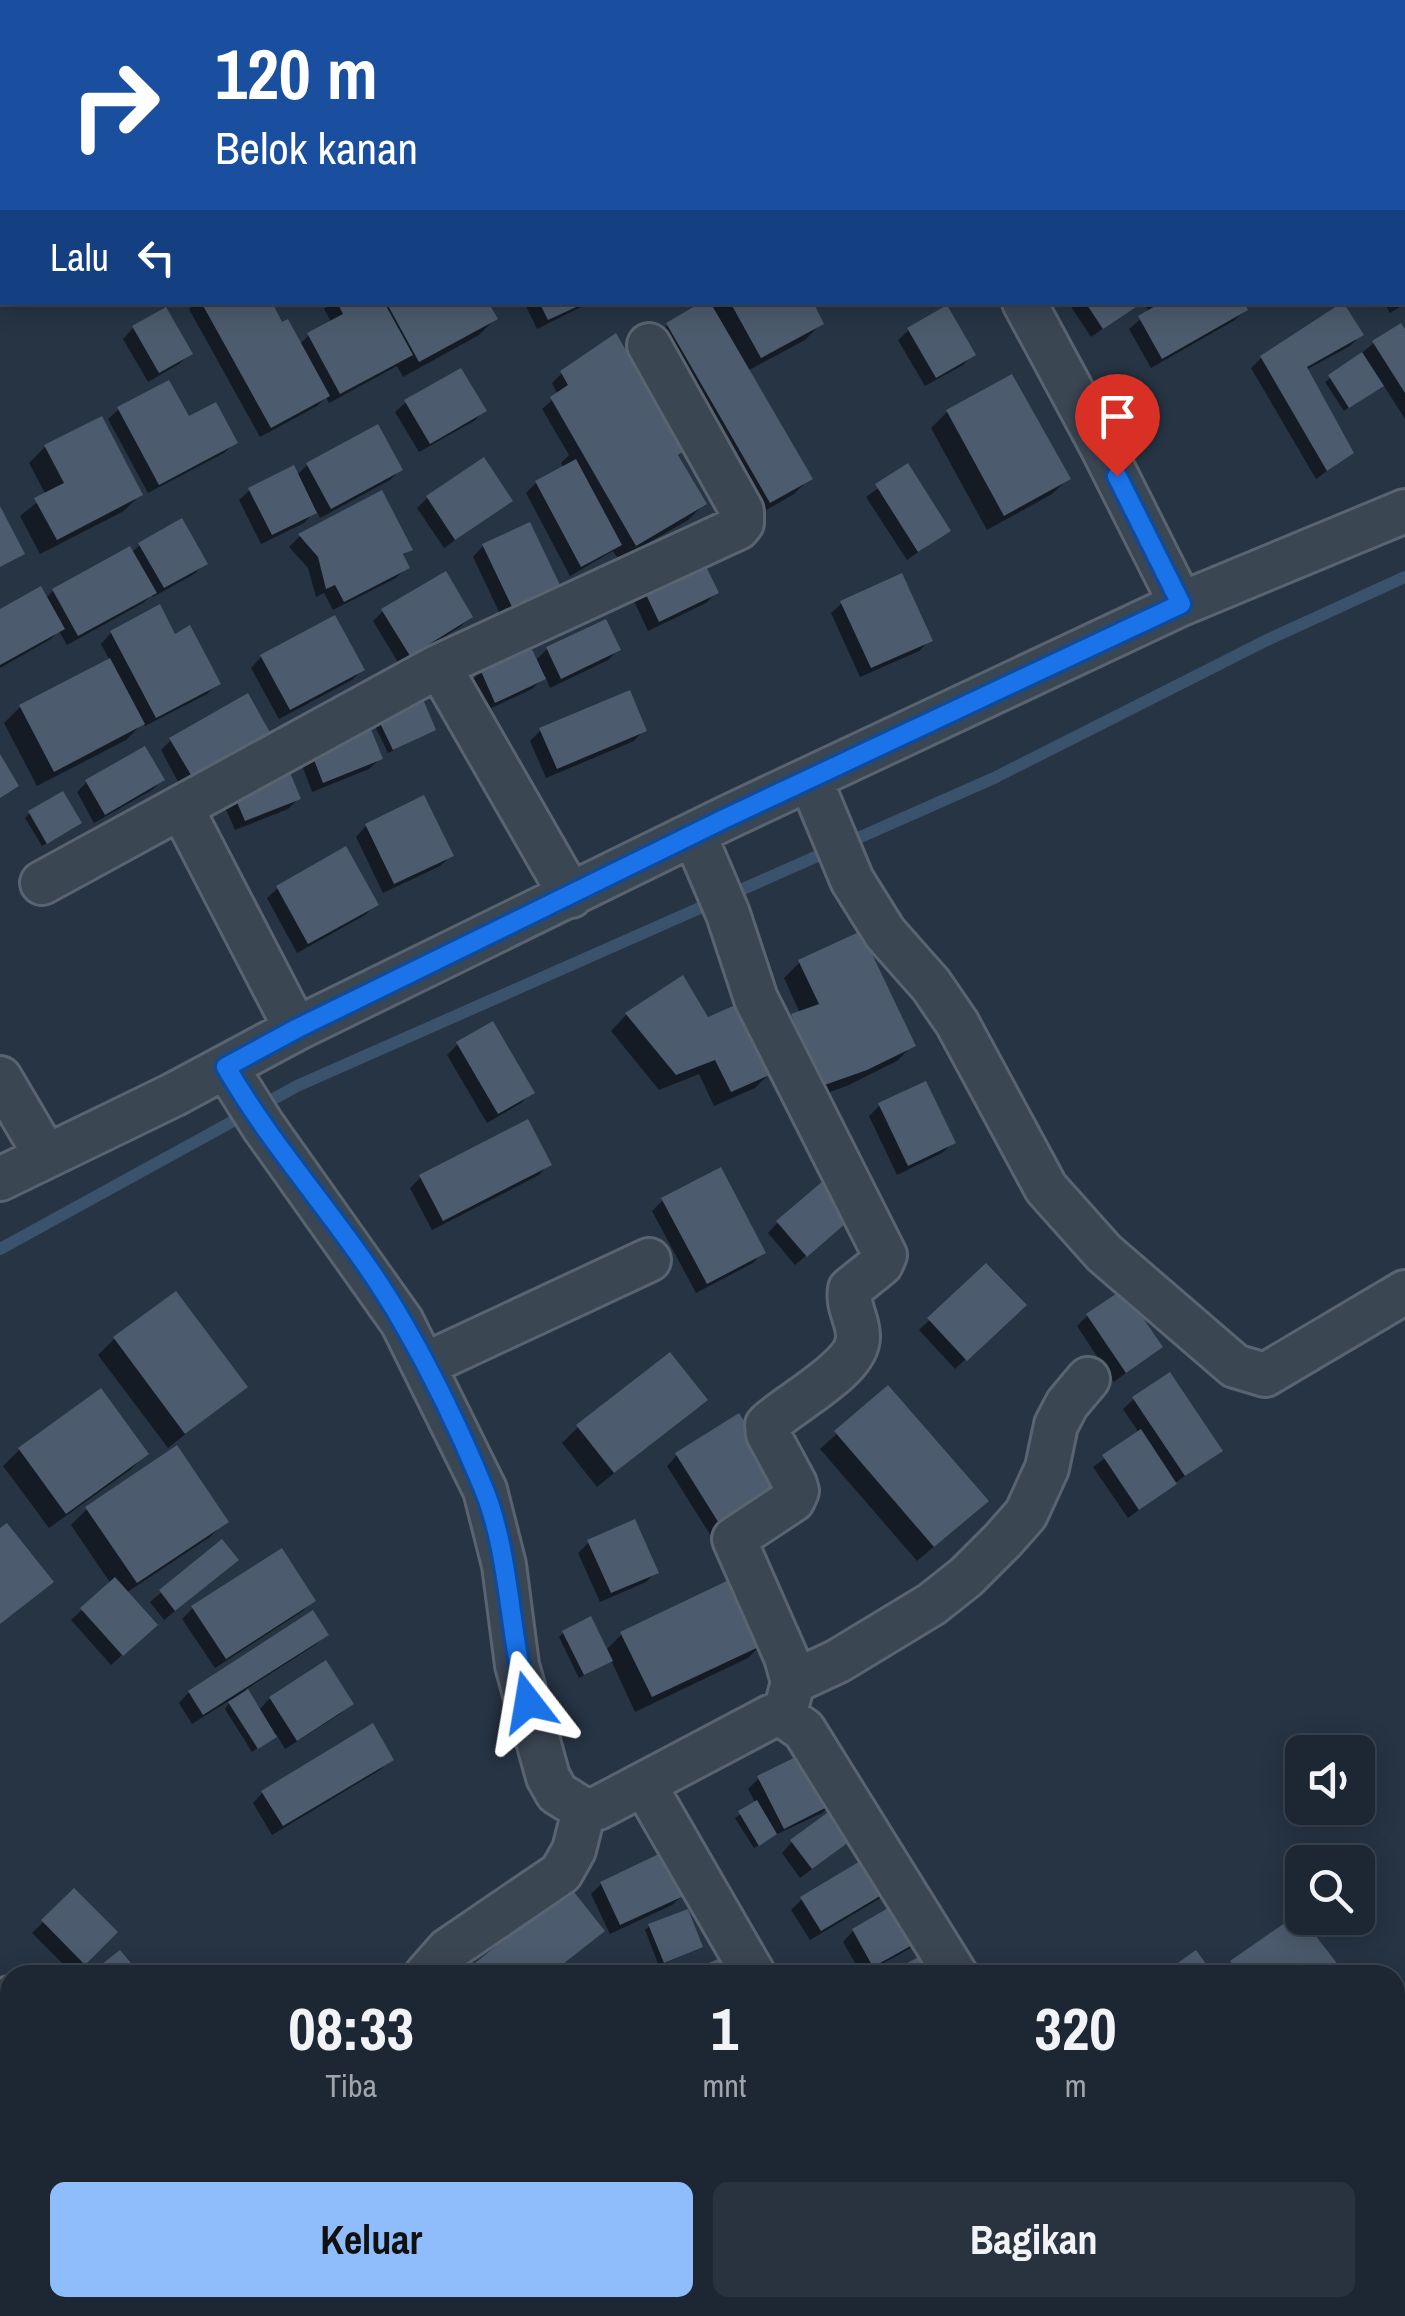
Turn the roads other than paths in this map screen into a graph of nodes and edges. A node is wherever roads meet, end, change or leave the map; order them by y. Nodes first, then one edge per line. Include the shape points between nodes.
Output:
1 (1026, 305) edge
2 (650, 345) dead end
3 (1405, 511) edge
4 (1181, 604) junction
5 (439, 666) junction
6 (810, 779) junction
7 (182, 809) junction
8 (694, 834) junction
9 (42, 883) dead end
10 (571, 896) junction
11 (296, 1029) junction
12 (0, 1078) edge
13 (244, 1096) junction
14 (46, 1156) junction
15 (0, 1180) edge
16 (649, 1260) dead end
17 (1405, 1292) edge
18 (424, 1365) junction
19 (1088, 1379) dead end
20 (788, 1699) junction
21 (644, 1784) junction
22 (584, 1810) junction
23 (435, 1965) edge
24 (748, 1965) edge
25 (950, 1965) edge

1 - 4 street
2 - 5 street via 742,511 742,523
3 - 4 street
4 - 6 street
5 - 7 street
5 - 10 street
6 - 8 street
6 - 17 street via 852,880 885,934 957,1023 1046,1188 1104,1252 1234,1366 1265,1374
7 - 9 street
7 - 11 street
8 - 10 street
8 - 20 street via 756,999 885,1254 850,1289 858,1334 854,1352 767,1425 795,1484 793,1500 734,1539 786,1657
10 - 11 street
11 - 13 street
12 - 14 street
13 - 14 street
13 - 18 street via 367,1268
14 - 15 street
16 - 18 street
18 - 22 street via 485,1490 504,1565 517,1664 548,1776 557,1793
19 - 20 street via 1056,1425 1047,1468 1026,1514 1003,1540 932,1604
20 - 21 street via 772,1716
20 - 25 street
21 - 22 street
21 - 24 street
22 - 23 street via 561,1873

